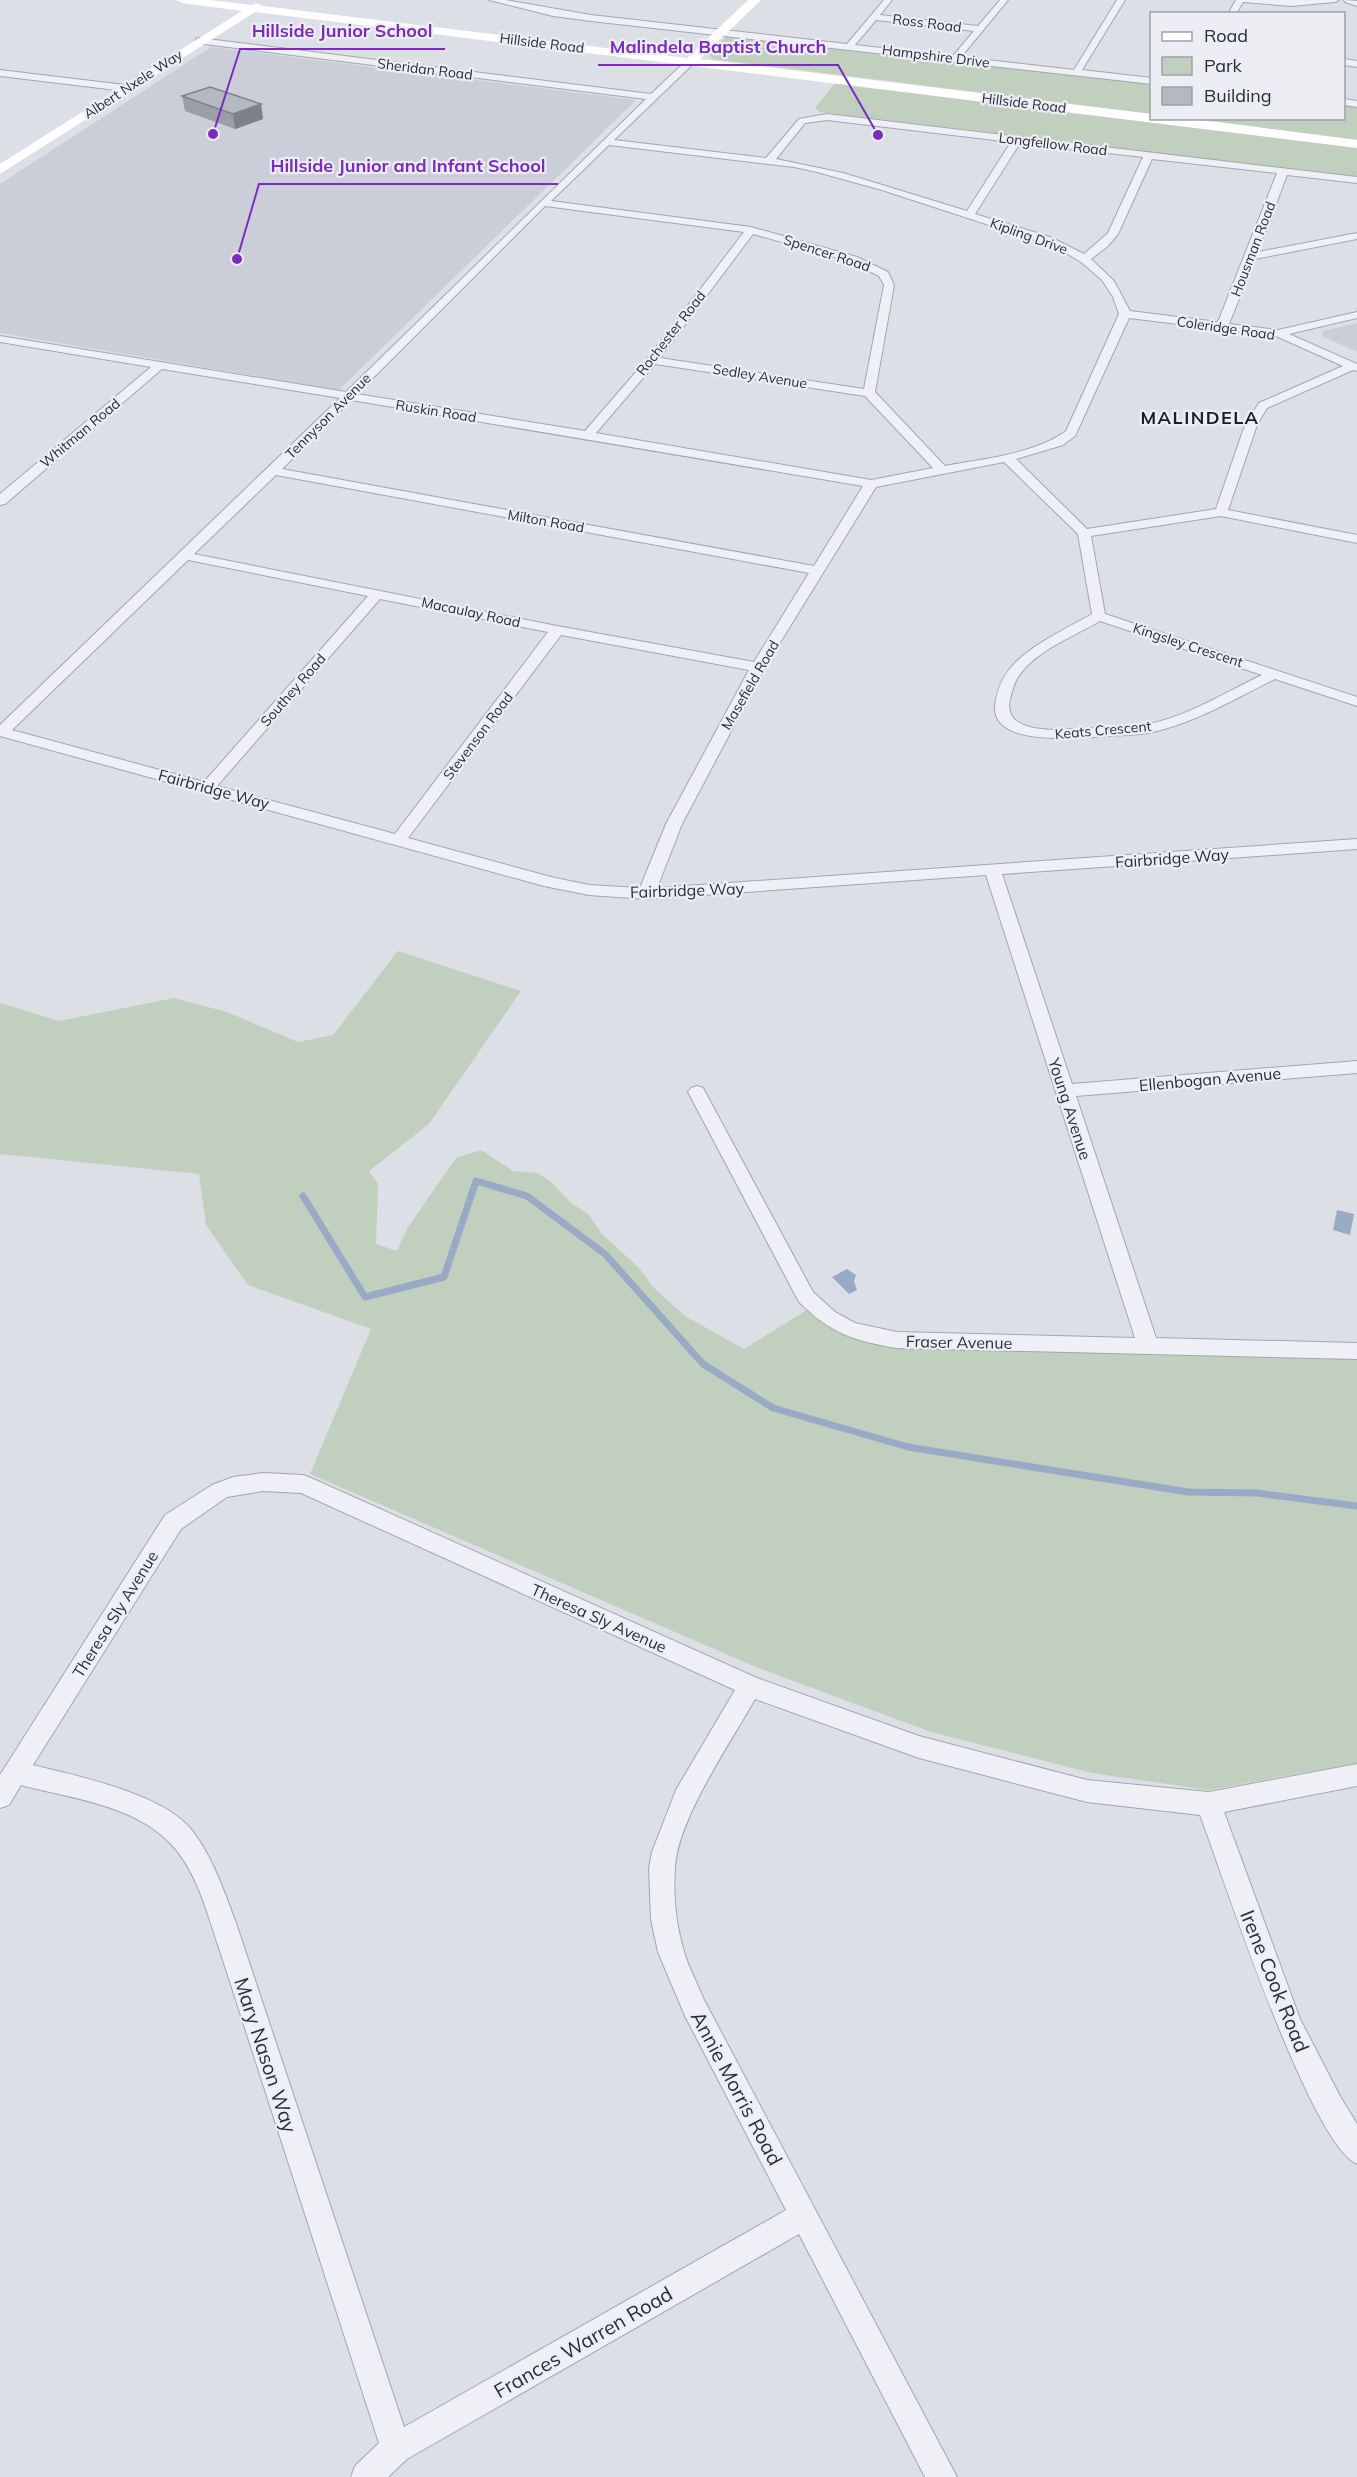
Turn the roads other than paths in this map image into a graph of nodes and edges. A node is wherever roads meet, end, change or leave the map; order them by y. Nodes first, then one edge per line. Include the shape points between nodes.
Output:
1 (182, 0) edge
2 (266, 0) edge
3 (493, 0) edge
4 (755, 0) edge
5 (888, 0) edge
6 (1004, 0) edge
7 (1121, 0) edge
8 (1244, 0) edge
9 (1335, 0) edge
10 (1348, 0) edge
11 (1357, 4) edge
12 (253, 9) junction
13 (874, 17) junction
14 (981, 29) junction
15 (721, 33) junction
16 (199, 41) junction
17 (850, 46) junction
18 (955, 59) junction
19 (692, 61) junction
20 (0, 73) edge
21 (1076, 73) junction
22 (1150, 81) edge
23 (125, 88) junction
24 (652, 97) junction
25 (1150, 118) edge
26 (1168, 120) edge
27 (1018, 139) junction
28 (608, 142) junction
29 (1357, 144) edge
30 (1149, 156) junction
31 (769, 161) junction
32 (0, 170) edge
33 (1283, 171) junction
34 (1357, 180) edge
35 (543, 203) junction
36 (969, 215) junction
37 (751, 230) junction
38 (1357, 236) edge
39 (1251, 257) junction
40 (1084, 259) junction
41 (1125, 314) junction
42 (1357, 315) edge
43 (1222, 327) junction
44 (1278, 333) junction
45 (0, 339) edge
46 (652, 360) junction
47 (160, 365) junction
48 (1355, 367) edge
49 (869, 393) junction
50 (349, 397) junction
51 (588, 435) junction
52 (1007, 458) junction
53 (942, 470) junction
54 (273, 471) junction
55 (871, 484) junction
56 (0, 501) edge
57 (1221, 512) junction
58 (1084, 533) junction
59 (1357, 539) edge
60 (186, 556) junction
61 (818, 571) junction
62 (378, 593) junction
63 (1099, 616) junction
64 (557, 630) junction
65 (758, 667) junction
66 (1275, 674) junction
67 (1357, 702) edge
68 (1, 732) edge
69 (208, 787) junction
70 (398, 841) junction
71 (1357, 844) edge
72 (993, 871) junction
73 (646, 894) junction
74 (1357, 1067) edge
75 (1064, 1091) junction
76 (697, 1092) dead end
77 (1148, 1346) junction
78 (1357, 1351) edge
79 (750, 1686) junction
80 (16, 1772) junction
81 (1357, 1775) edge
82 (0, 1797) edge
83 (1209, 1804) junction
84 (1357, 2150) edge
85 (805, 2215) junction
86 (396, 2448) junction
87 (366, 2477) edge
88 (942, 2477) edge

1 - 12 main road, Hillside Road
2 - 12 main road, Albert Nxele Way
3 - 15 street, Hampshire Drive via 553,13
4 - 15 main road
5 - 13 street
6 - 14 street
7 - 21 street
8 - 9 street via 1292,4
10 - 11 street
12 - 16 main road, Albert Nxele Way
12 - 19 main road, Hillside Road
13 - 14 street, Ross Road
13 - 17 street
14 - 18 street
15 - 17 street, Hampshire Drive
15 - 19 main road
16 - 23 main road, Albert Nxele Way
16 - 24 street, Sheridan Road
17 - 18 street, Hampshire Drive
18 - 21 street, Hampshire Drive
19 - 24 street, Tennyson Avenue
19 - 25 main road, Hillside Road
20 - 23 street
21 - 22 street, Hampshire Drive
23 - 32 main road, Albert Nxele Way
24 - 28 street, Tennyson Avenue
26 - 29 main road, Hillside Road
27 - 30 street, Longfellow Road
27 - 31 street, Longfellow Road via 813,117 796,126
27 - 36 street
28 - 31 street, Kipling Drive
28 - 35 street, Tennyson Avenue
30 - 33 street, Longfellow Road
30 - 40 street via 1113,234
31 - 36 street, Kipling Drive via 863,180
33 - 34 street, Longfellow Road
33 - 39 street, Housman Road
35 - 37 street, Spencer Road
35 - 50 street, Tennyson Avenue
36 - 40 street, Kipling Drive via 1048,242
37 - 46 street, Rochester Road
37 - 49 street, Spencer Road via 853,259 884,274 889,285
38 - 39 street
39 - 43 street, Housman Road
40 - 41 street, Kipling Drive via 1105,275 1118,292
41 - 43 street, Coleridge Road
41 - 52 street via 1068,437
42 - 44 street
43 - 44 street, Coleridge Road
44 - 48 street, Coleridge Road
45 - 47 street, Ruskin Road
46 - 49 street, Sedley Avenue
46 - 51 street, Rochester Road
47 - 50 street, Ruskin Road
47 - 56 street, Whitman Road
48 - 57 street via 1263,406 1251,425
49 - 53 street
50 - 51 street, Ruskin Road
50 - 54 street, Tennyson Avenue
51 - 55 street, Ruskin Road
52 - 53 street
52 - 58 street
53 - 55 street
54 - 60 street, Tennyson Avenue
54 - 61 street, Milton Road
55 - 61 street, Masefield Road
57 - 58 street
57 - 59 street
58 - 63 street
60 - 62 street, Macaulay Road
60 - 68 street, Tennyson Avenue
61 - 65 street, Masefield Road
62 - 64 street, Macaulay Road
62 - 69 street, Southey Road
63 - 66 street, Kingsley Crescent
63 - 66 street, Keats Crescent via 1030,657 1012,675 1000,701 1002,714 1013,726 1049,735 1153,727
64 - 65 street, Macaulay Road
64 - 70 street, Stevenson Road
65 - 73 street, Masefield Road via 674,824
66 - 67 street, Kingsley Crescent
68 - 69 street, Fairbridge Way
69 - 70 street, Fairbridge Way
70 - 73 street, Fairbridge Way via 550,882 588,890
71 - 72 street, Fairbridge Way
72 - 73 street, Fairbridge Way
72 - 75 street, Young Avenue
74 - 75 street, Ellenbogan Avenue
75 - 77 street, Young Avenue
76 - 77 street, Fraser Avenue via 806,1297 826,1318 854,1333 897,1340
77 - 78 street, Fraser Avenue
79 - 80 street, Theresa Sly Avenue via 303,1484 242,1482 197,1503 173,1522
79 - 83 street, Theresa Sly Avenue via 919,1747 1087,1791
79 - 85 street, Annie Morris Road via 685,1798 665,1851 661,1889 664,1919 671,1952 694,2007
80 - 82 street, Theresa Sly Avenue
80 - 86 street, Mary Nason Way via 138,1807 181,1836 196,1859 230,1945
81 - 83 street, Theresa Sly Avenue
83 - 84 street, Irene Cook Road via 1289,2025
85 - 86 street, Frances Warren Road
85 - 88 street, Annie Morris Road
86 - 87 street, Frances Warren Road

